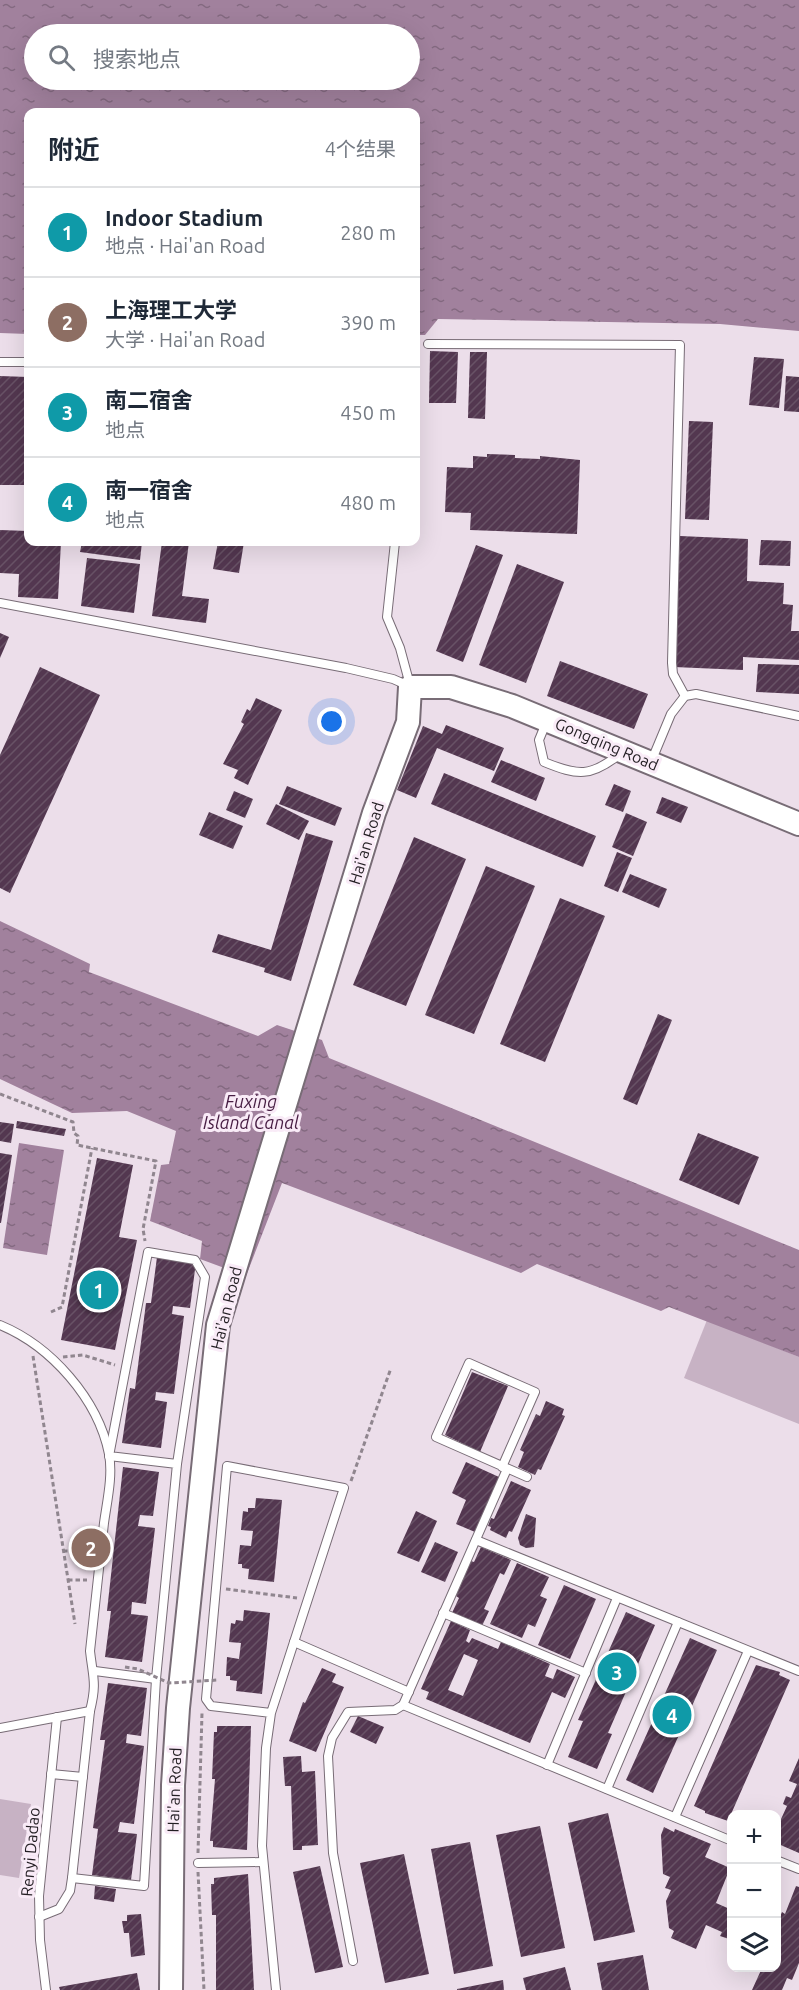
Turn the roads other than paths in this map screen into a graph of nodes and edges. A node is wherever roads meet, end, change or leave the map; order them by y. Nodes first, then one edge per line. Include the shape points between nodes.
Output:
1 (428, 344) dead end
2 (0, 362) edge
3 (24, 362) edge
4 (395, 546) edge
5 (0, 603) edge
6 (410, 687) junction
7 (685, 696) junction
8 (799, 716) edge
9 (548, 719) junction
10 (623, 752) junction
11 (651, 763) junction
12 (799, 824) edge
13 (0, 1326) edge
14 (109, 1456) junction
15 (177, 1464) junction
16 (505, 1468) junction
17 (527, 1477) dead end
18 (476, 1540) junction
19 (617, 1598) junction
20 (443, 1613) junction
21 (678, 1622) junction
22 (294, 1642) junction
23 (748, 1651) junction
24 (95, 1671) junction
25 (799, 1671) edge
26 (586, 1673) junction
27 (156, 1679) junction
28 (409, 1692) junction
29 (403, 1705) junction
30 (90, 1711) junction
31 (271, 1713) junction
32 (57, 1717) junction
33 (0, 1728) edge
34 (548, 1765) junction
35 (51, 1774) junction
36 (83, 1777) junction
37 (607, 1789) junction
38 (675, 1818) junction
39 (727, 1839) edge
40 (263, 1862) junction
41 (781, 1862) edge
42 (198, 1863) dead end
43 (799, 1869) edge
44 (72, 1878) junction
45 (39, 1917) junction
46 (353, 1961) dead end
47 (46, 1990) edge
48 (171, 1990) edge
49 (276, 1990) edge

1 - 7 lane via 680,345 672,663
2 - 3 lane
4 - 6 lane via 387,617
5 - 6 lane via 346,668
6 - 9 street, Gongqing Road via 451,687
6 - 48 street, Hai'an Road via 408,722 374,813 215,1345 178,1708 173,1785
7 - 8 lane via 696,694
7 - 11 lane via 671,714
9 - 10 street, Gongqing Road
9 - 10 lane via 539,740 544,762 580,774 604,766
10 - 11 street, Gongqing Road
11 - 12 street, Gongqing Road
13 - 14 lane via 53,1358 73,1381
14 - 15 lane
14 - 15 lane via 148,1252 195,1260 206,1277
14 - 24 lane via 90,1651
15 - 27 lane
16 - 16 lane via 436,1437 469,1363 535,1392
16 - 17 lane
16 - 18 lane
18 - 19 lane
18 - 20 lane
19 - 21 lane
19 - 26 lane
20 - 26 lane
20 - 28 lane
21 - 23 lane
21 - 37 lane
22 - 28 lane
22 - 31 lane
22 - 31 lane via 344,1488 227,1466 207,1702 212,1706
23 - 25 lane
23 - 38 lane
24 - 27 lane via 122,1671
24 - 30 lane
26 - 34 lane
27 - 44 lane via 144,1886
28 - 29 lane
29 - 34 lane
29 - 46 lane via 395,1710 348,1712 330,1747 333,1853
30 - 32 lane
30 - 36 lane
31 - 40 lane via 266,1748
32 - 33 lane
32 - 35 lane, Renyi Dadao
34 - 37 lane
35 - 36 lane
35 - 45 lane, Renyi Dadao
36 - 44 lane
37 - 38 lane
38 - 39 lane
40 - 42 lane
40 - 49 lane
41 - 43 lane
44 - 45 lane via 70,1892 59,1909
45 - 47 lane, Renyi Dadao

